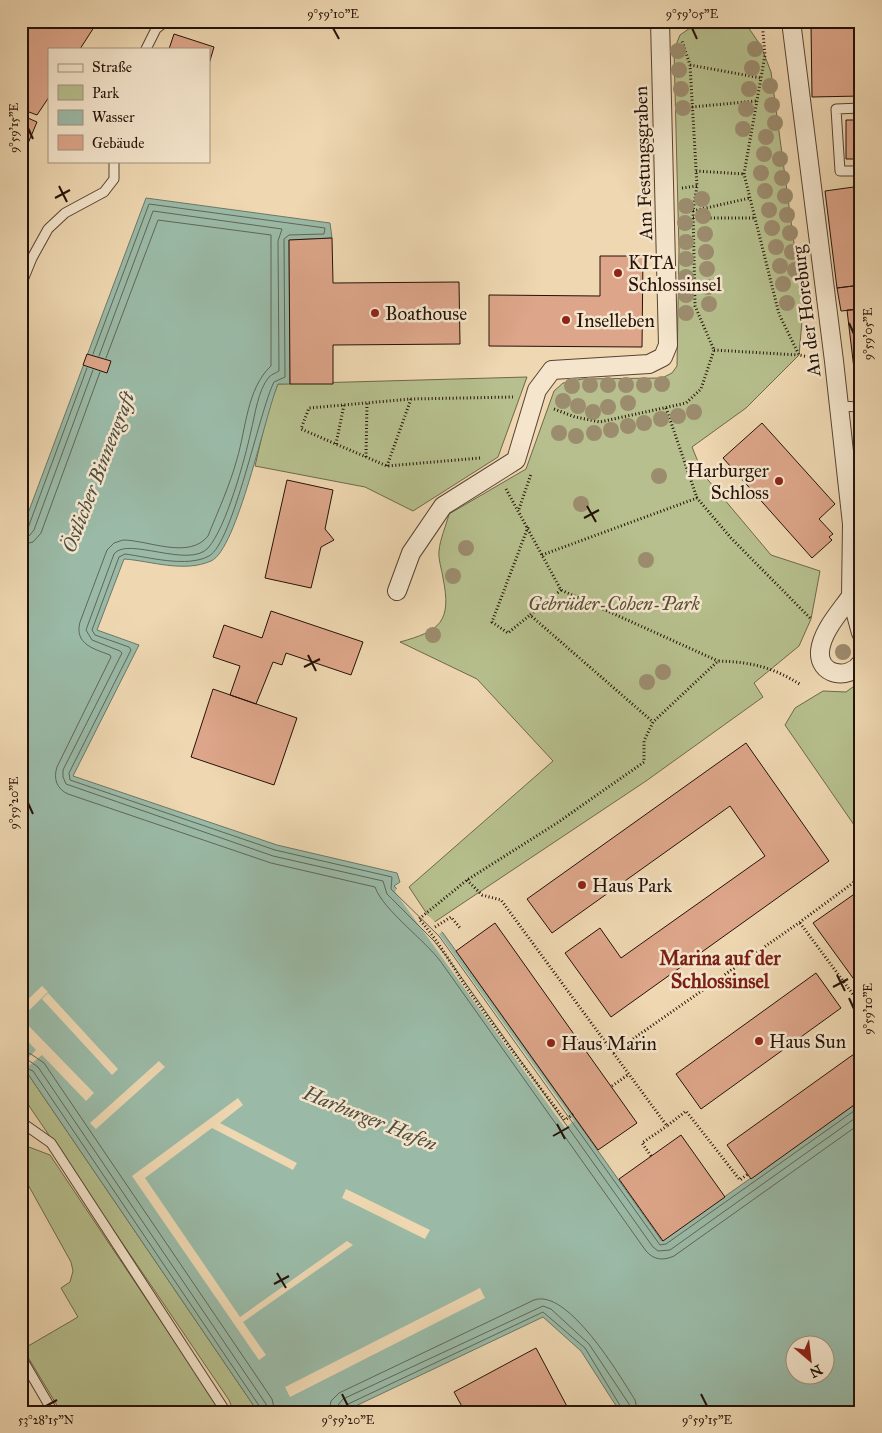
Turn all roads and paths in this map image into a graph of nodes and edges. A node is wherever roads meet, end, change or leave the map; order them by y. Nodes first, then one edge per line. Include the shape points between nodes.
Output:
1 (166, 21) edge
2 (660, 21) edge
3 (762, 21) edge
4 (791, 21) edge
5 (680, 35) dead end
6 (146, 48) edge
7 (690, 65) junction
8 (761, 78) junction
9 (757, 101) junction
10 (692, 107) junction
11 (861, 108) edge
12 (114, 162) edge
13 (696, 171) junction
14 (861, 171) edge
15 (744, 174) junction
16 (750, 198) junction
17 (692, 211) junction
18 (693, 218) junction
19 (755, 218) junction
20 (21, 285) edge
21 (714, 350) junction
22 (799, 355) junction
23 (834, 361) junction
24 (535, 398) junction
25 (412, 399) junction
26 (367, 403) junction
27 (344, 405) junction
28 (838, 406) junction
29 (861, 407) edge
30 (666, 408) junction
31 (551, 417) dead end
32 (336, 444) junction
33 (366, 457) junction
34 (387, 466) junction
35 (532, 472) dead end
36 (496, 473) junction
37 (697, 498) junction
38 (519, 510) junction
39 (528, 527) junction
40 (542, 556) junction
41 (560, 590) junction
42 (397, 591) dead end
43 (851, 596) junction
44 (530, 615) junction
45 (828, 631) junction
46 (861, 633) edge
47 (718, 661) junction
48 (859, 672) edge
49 (801, 684) dead end
50 (653, 722) junction
51 (861, 877) edge
52 (467, 880) junction
53 (800, 922) junction
54 (436, 927) dead end
55 (460, 928) dead end
56 (861, 1005) edge
57 (613, 1052) junction
58 (629, 1074) junction
59 (612, 1086) dead end
60 (571, 1115) dead end
61 (21, 1122) edge
62 (667, 1126) junction
63 (651, 1156) dead end
64 (748, 1174) dead end
65 (21, 1357) edge
66 (53, 1412) edge
67 (226, 1412) edge

1 - 6 lane via 156,29
2 - 24 street, Am Festungsgraben via 668,345 663,357 649,364 552,370
3 - 8 path via 764,55
4 - 23 street, An der Horeburg
5 - 7 path
7 - 8 path
7 - 10 path
8 - 9 path
9 - 10 path
9 - 15 path
10 - 13 path
11 - 14 lane via 836,109 840,171
12 - 20 lane via 114,179 104,192 65,212 48,229
13 - 15 path
13 - 17 path
15 - 16 path
16 - 17 path
16 - 19 path
17 - 18 path
18 - 19 path
18 - 21 path via 696,306
19 - 22 path via 779,314
21 - 22 path
21 - 30 path via 701,389 686,403
22 - 23 path
23 - 28 street, An der Horeburg
24 - 25 path
24 - 36 street, Am Festungsgraben via 516,460
25 - 26 path
25 - 34 path
26 - 27 path
26 - 33 path
27 - 32 path
27 - 32 path via 309,408 301,429
28 - 29 lane
28 - 43 street, An der Horeburg via 852,524
30 - 31 path via 600,422 574,417 554,408
30 - 37 path
32 - 33 path
33 - 34 path
34 - 36 path via 486,458
35 - 38 path
36 - 38 path
36 - 42 street, Am Festungsgraben via 443,506 411,553
37 - 40 path
37 - 45 path via 731,538 816,624
38 - 39 path
39 - 40 path
39 - 44 path via 492,622 508,633
40 - 41 path
41 - 44 path
41 - 47 path
43 - 45 street
43 - 46 street, An der Horeburg
44 - 50 path
45 - 48 street via 820,652 825,666 844,675
47 - 49 path via 748,662 784,674
47 - 50 path
50 - 52 path via 644,742 644,762
51 - 53 path
52 - 57 path via 482,895 501,900
52 - 60 path via 419,919 522,1065 565,1120
53 - 56 path
53 - 57 path
54 - 55 path via 451,917
57 - 58 path
58 - 59 path
58 - 62 path
61 - 67 lane via 51,1143
62 - 63 path via 642,1143
62 - 64 path via 686,1111 740,1180
65 - 66 lane

